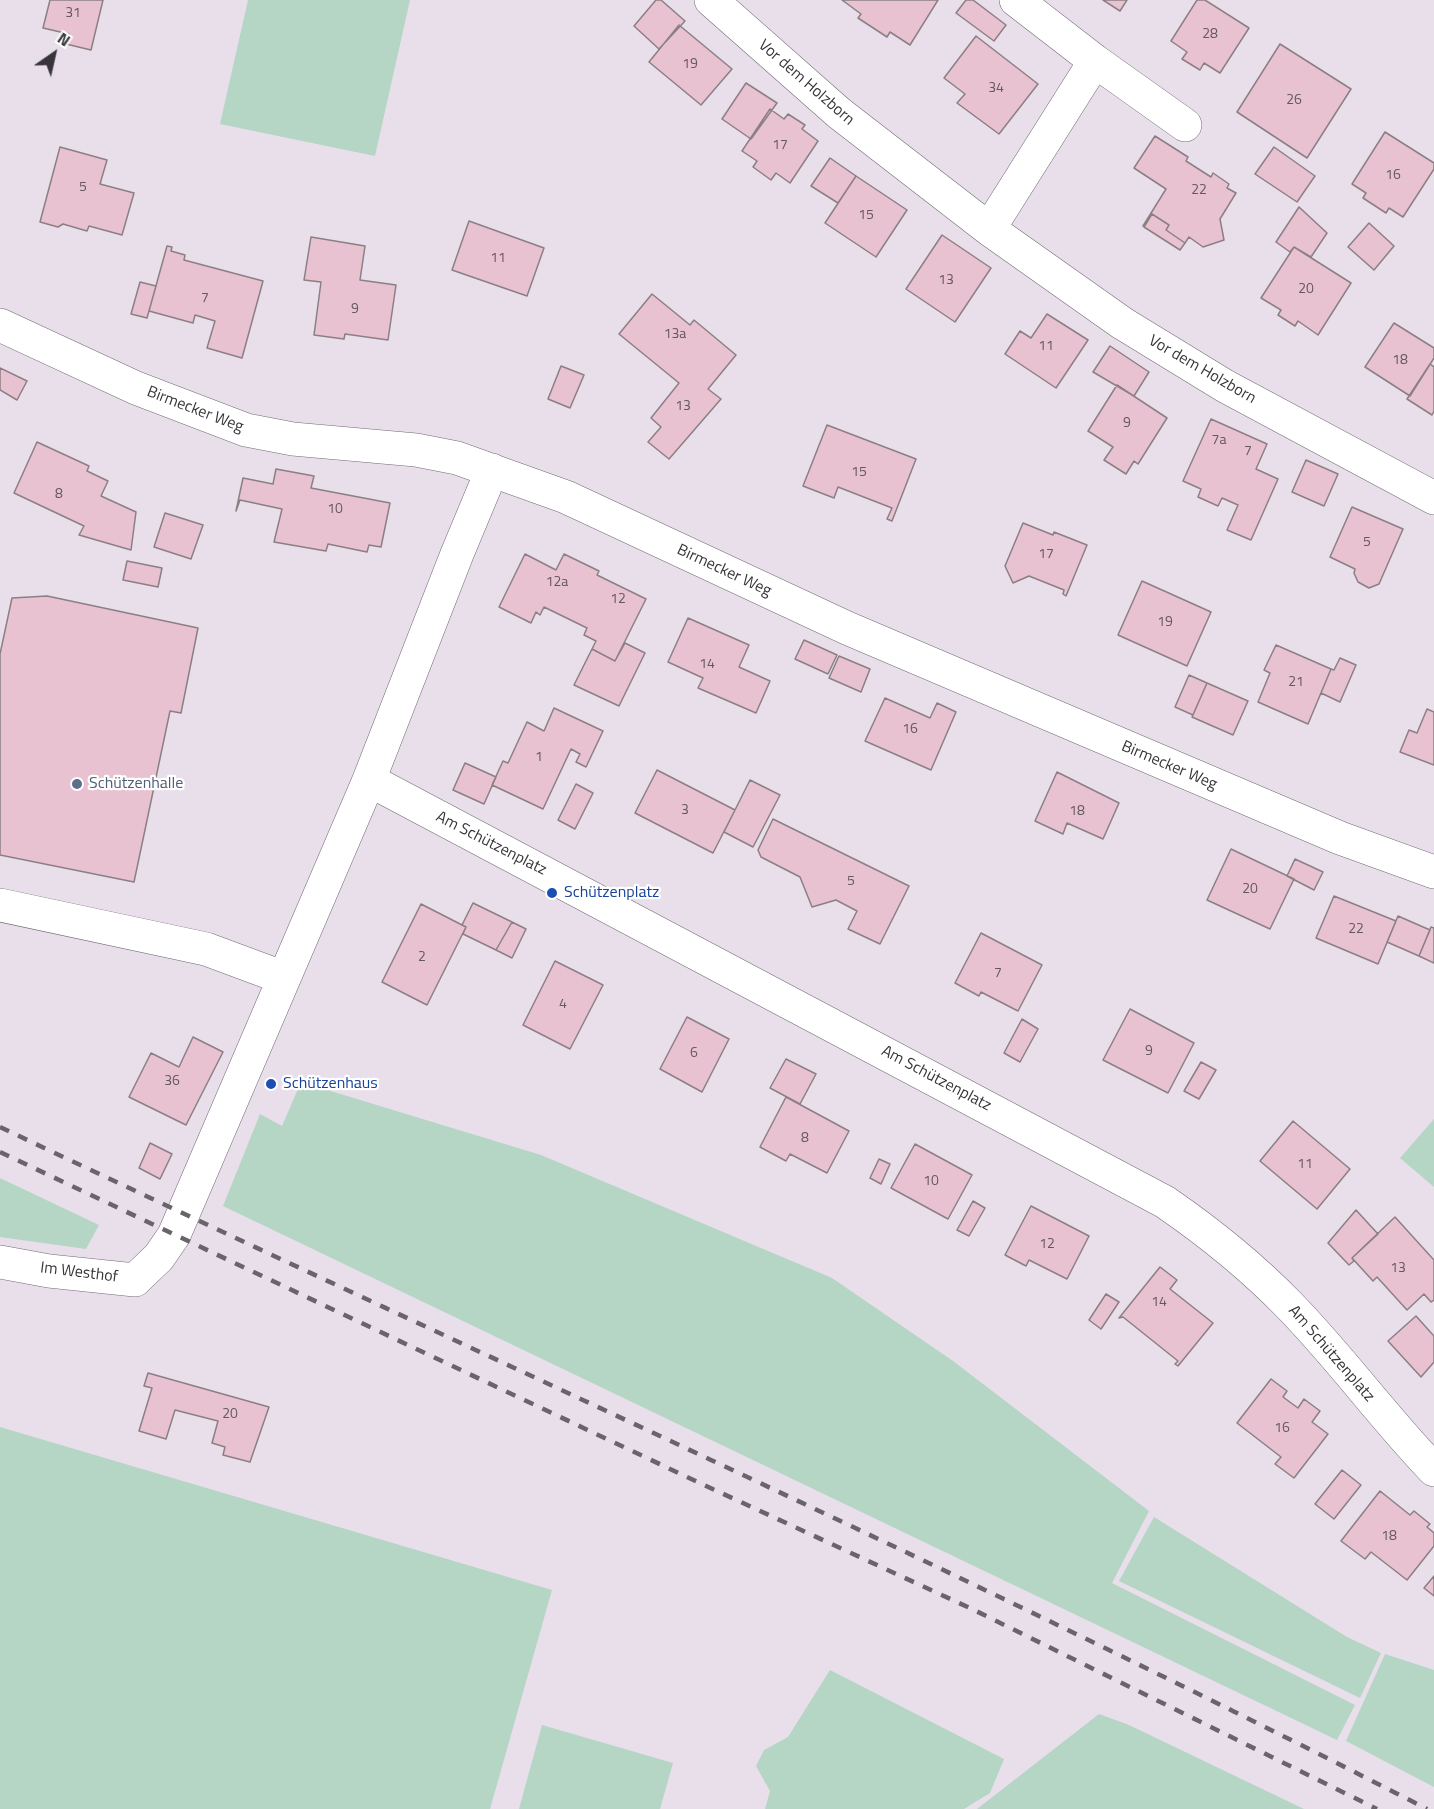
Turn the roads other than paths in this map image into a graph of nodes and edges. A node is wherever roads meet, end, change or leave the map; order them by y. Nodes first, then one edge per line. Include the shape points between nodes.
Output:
1 (711, 0) edge
2 (1016, 0) edge
3 (1095, 61) junction
4 (1185, 125) dead end
5 (990, 229) junction
6 (0, 325) edge
7 (492, 470) junction
8 (1431, 490) edge
9 (369, 780) junction
10 (1434, 872) edge
11 (0, 905) edge
12 (284, 978) junction
13 (0, 1262) edge
14 (1434, 1470) edge

1 - 5 street, Vor dem Holzborn via 839,113
2 - 3 street
3 - 4 street
3 - 5 street
5 - 8 street, Vor dem Holzborn via 1122,323 1216,380
6 - 7 street, Birmecker Weg via 136,388 246,430 293,439 416,450
7 - 9 street
7 - 10 street, Birmecker Weg via 566,497 847,628 1089,732
9 - 12 street
9 - 14 street, Am Schützenplatz via 1165,1202 1207,1230 1290,1306
11 - 12 street via 206,949
12 - 13 street, Im Westhof via 174,1236 159,1257 135,1280

